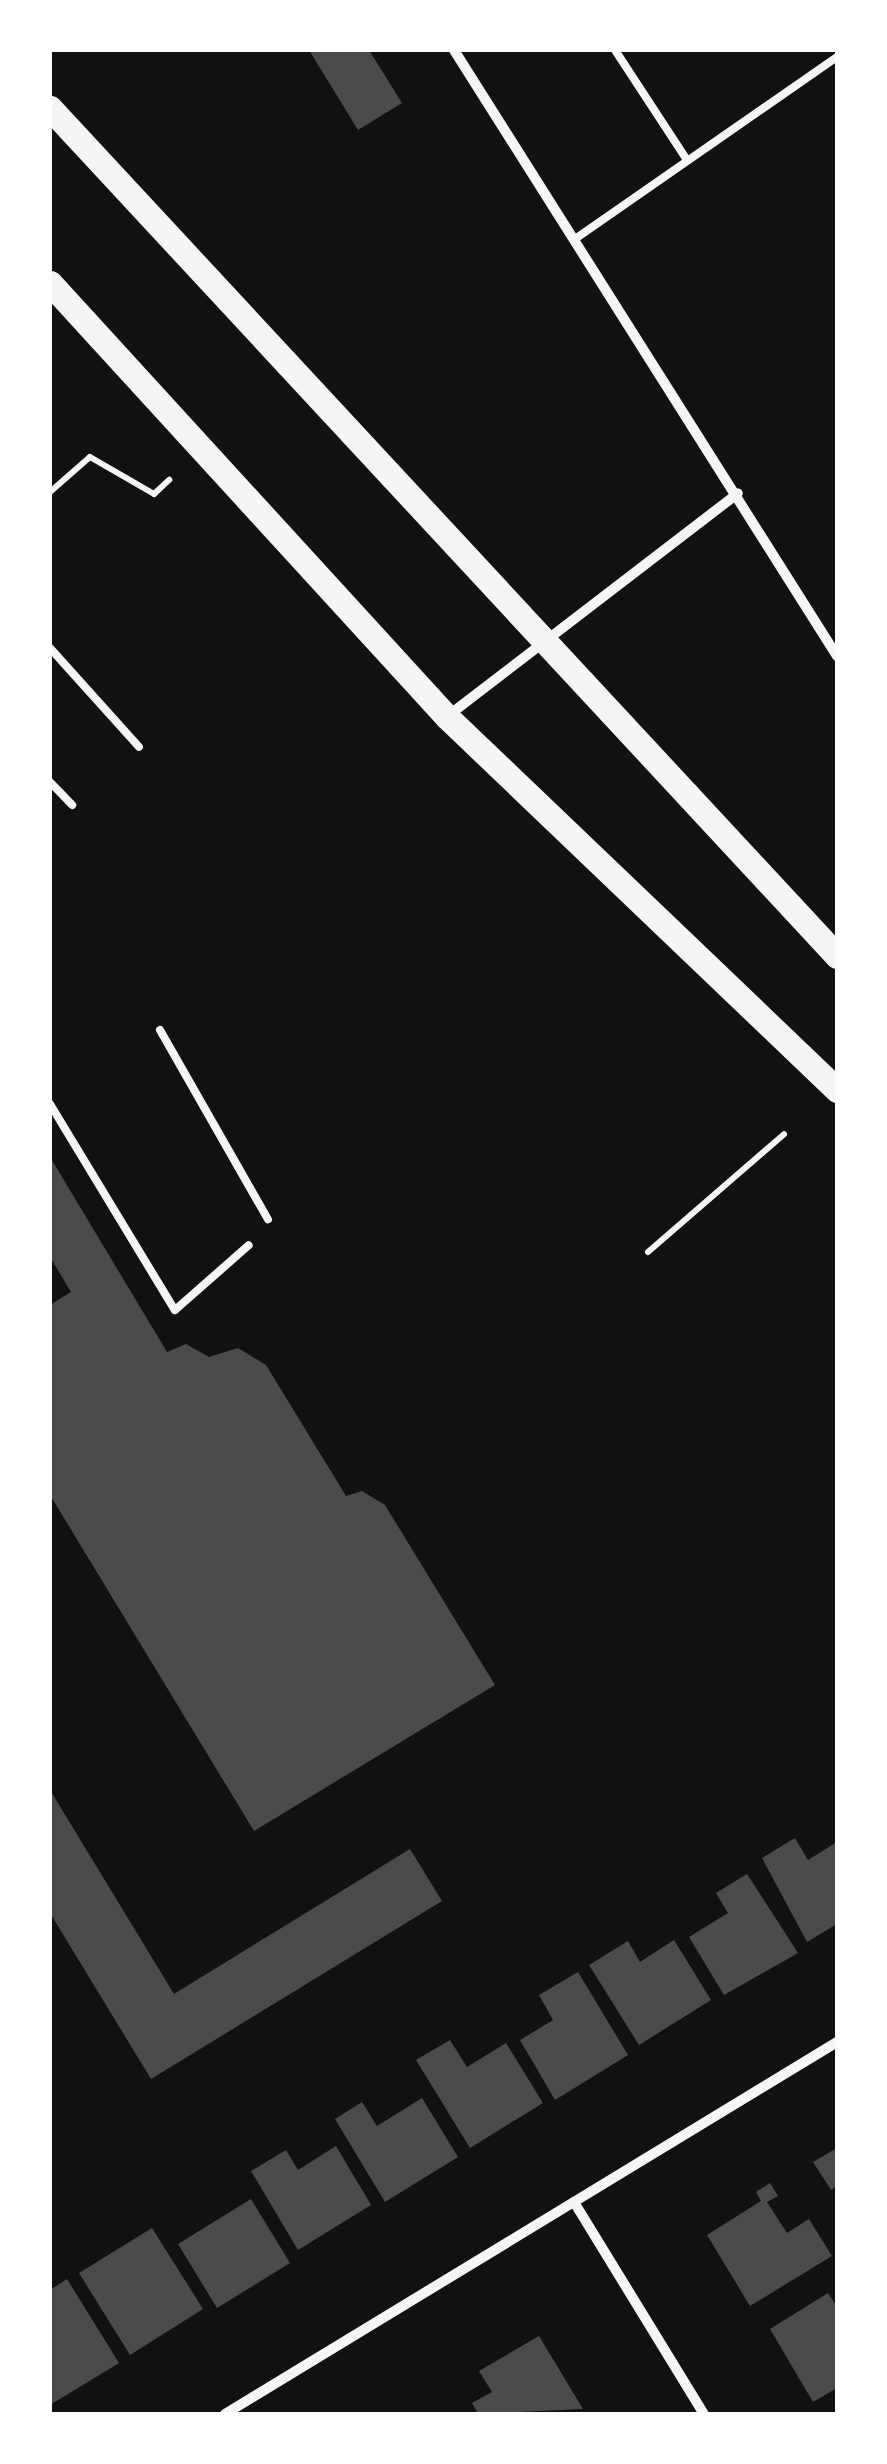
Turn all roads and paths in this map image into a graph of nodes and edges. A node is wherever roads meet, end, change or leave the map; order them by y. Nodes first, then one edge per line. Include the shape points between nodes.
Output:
1 (454, 50) edge
2 (615, 50) edge
3 (837, 57) edge
4 (50, 108) edge
5 (687, 160) junction
6 (575, 238) junction
7 (50, 283) edge
8 (168, 480) dead end
9 (50, 492) edge
10 (738, 493) junction
11 (544, 642) junction
12 (50, 648) edge
13 (837, 656) edge
14 (447, 716) junction
15 (139, 748) dead end
16 (50, 782) edge
17 (72, 805) dead end
18 (837, 956) edge
19 (160, 1030) dead end
20 (837, 1090) edge
21 (50, 1104) edge
22 (784, 1134) dead end
23 (268, 1219) dead end
24 (249, 1246) dead end
25 (648, 1252) dead end
26 (837, 2042) edge
27 (574, 2202) junction
28 (225, 2414) edge
29 (704, 2414) edge

1 - 6 street
2 - 5 lane
3 - 5 lane
4 - 11 main road
5 - 6 lane
6 - 10 street
7 - 14 main road
8 - 9 path via 154,494 90,457
10 - 11 street
10 - 13 street
11 - 14 street
11 - 18 main road
12 - 15 lane
14 - 20 main road
16 - 17 lane
19 - 23 lane
21 - 24 lane via 176,1310
22 - 25 path
26 - 27 street
27 - 28 street
27 - 29 street

